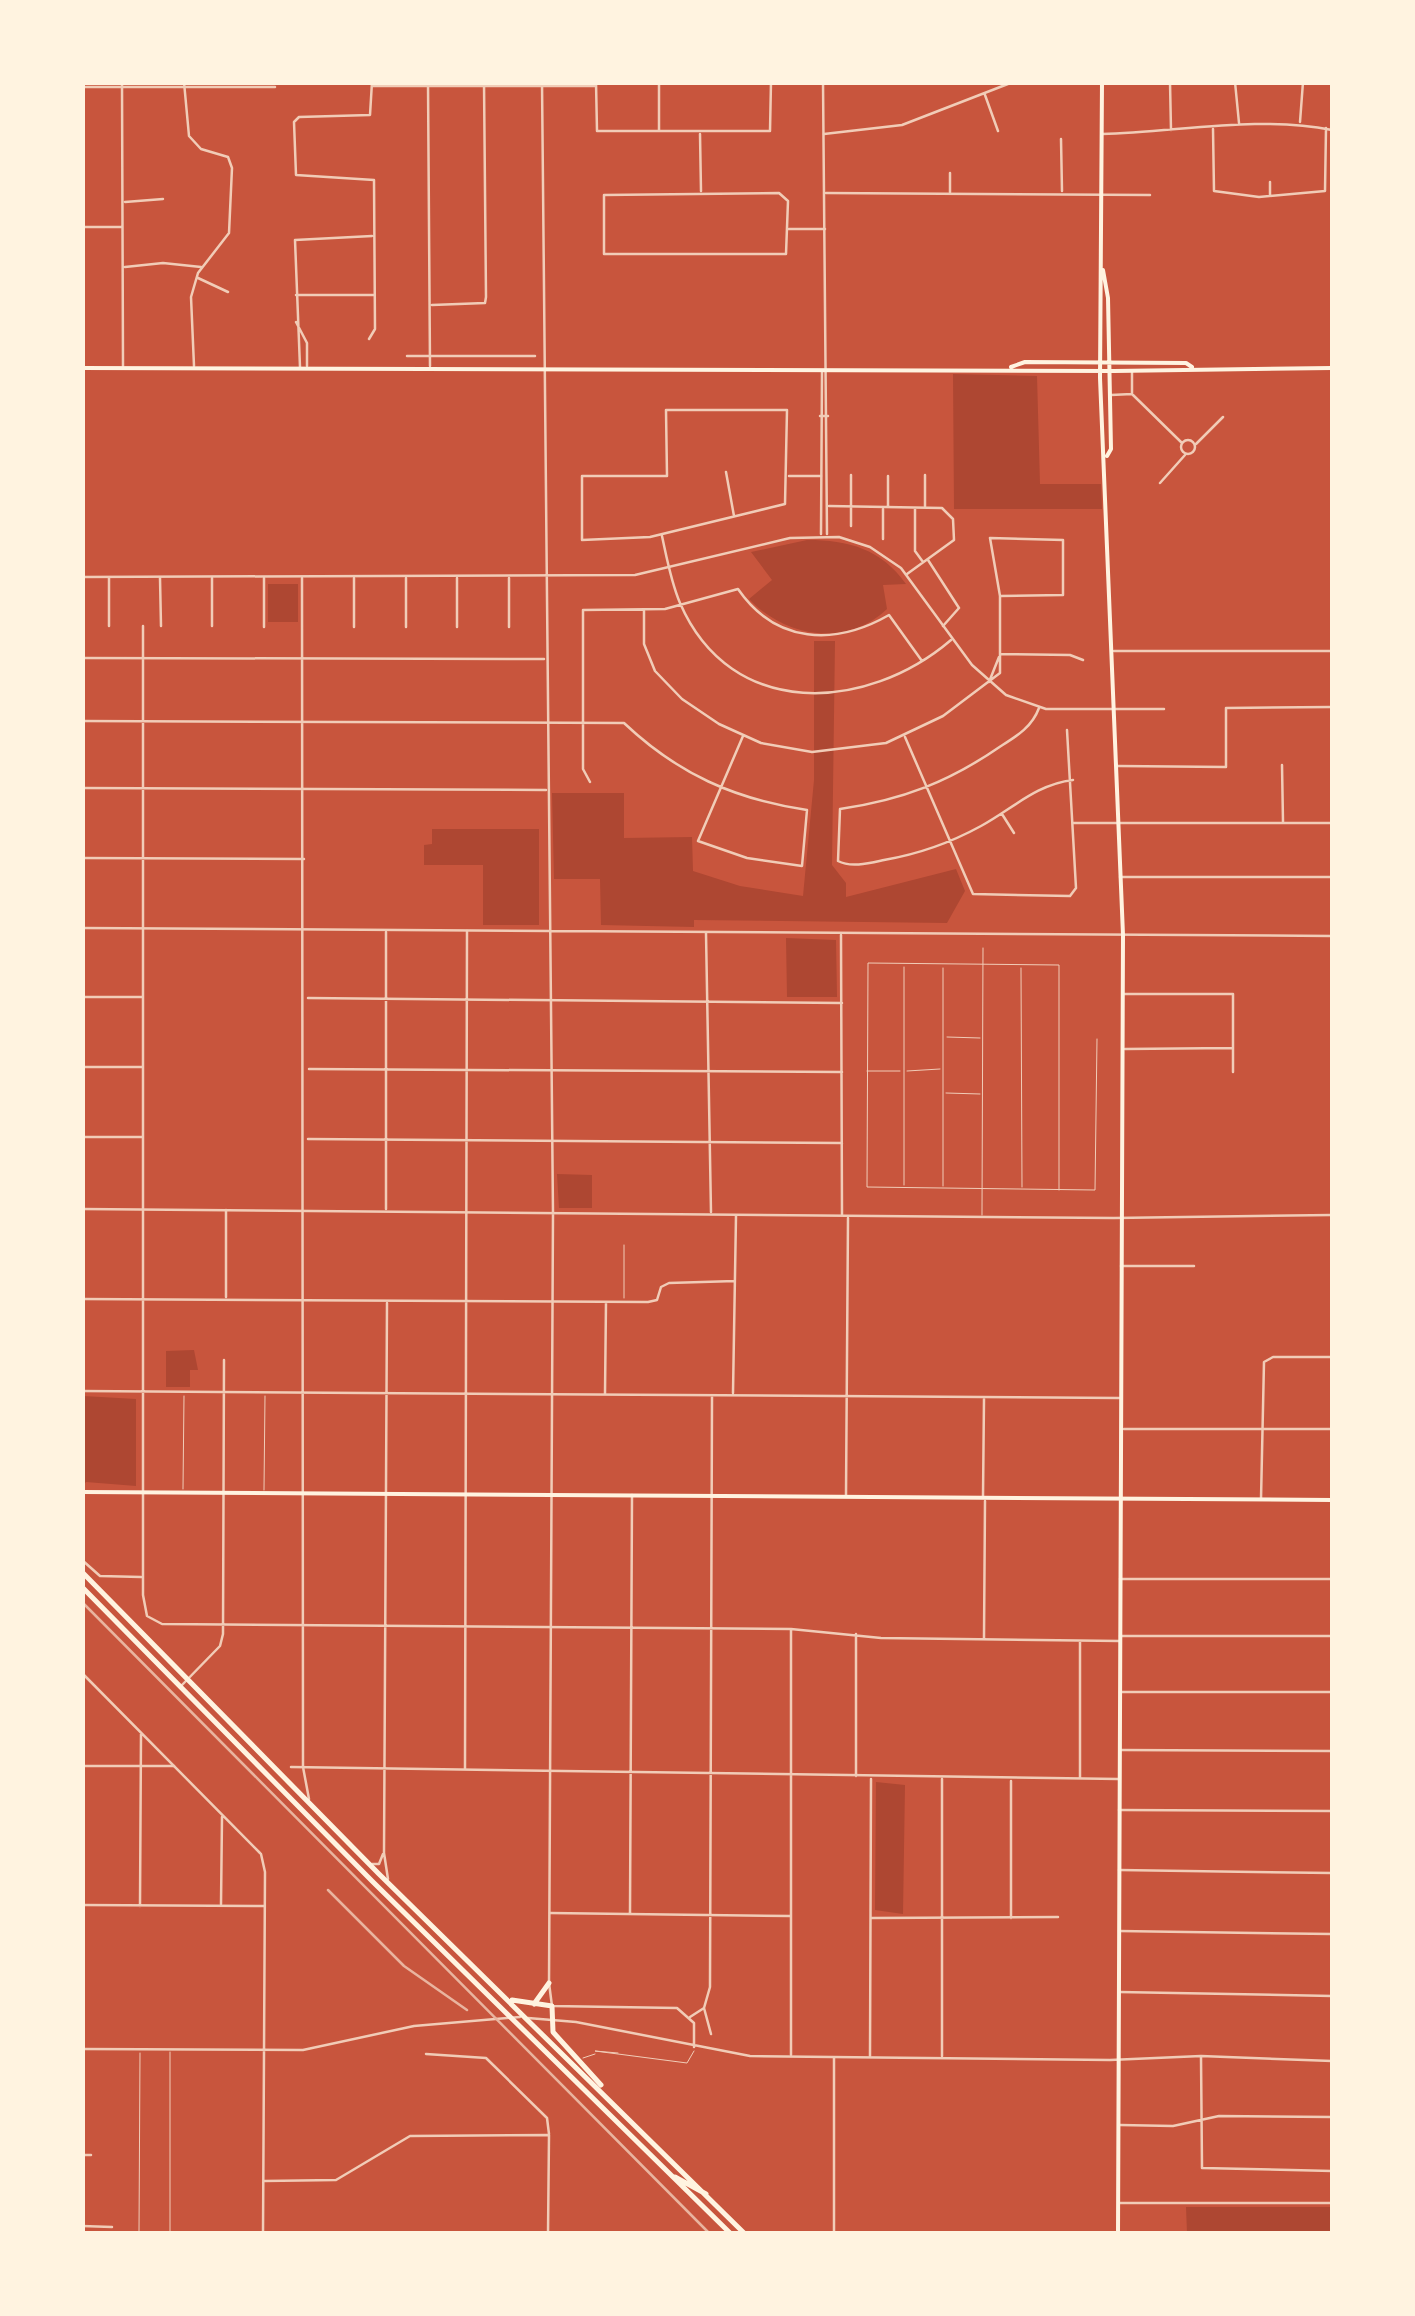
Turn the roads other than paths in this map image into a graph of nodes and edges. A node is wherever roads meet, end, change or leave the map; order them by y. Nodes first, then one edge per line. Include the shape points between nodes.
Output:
1 (659, 82) edge
2 (770, 82) edge
3 (823, 82) edge
4 (1013, 82) edge
5 (1102, 82) edge
6 (1170, 82) edge
7 (1235, 82) edge
8 (1302, 82) edge
9 (372, 84) edge
10 (428, 84) edge
11 (484, 84) edge
12 (542, 84) edge
13 (596, 84) edge
14 (122, 85) edge
15 (184, 85) edge
16 (82, 87) edge
17 (275, 87) dead end
18 (984, 94) junction
19 (1300, 124) junction
20 (1239, 125) junction
21 (1326, 128) junction
22 (1213, 129) junction
23 (1332, 130) edge
24 (998, 131) dead end
25 (1171, 132) junction
26 (659, 133) junction
27 (700, 133) junction
28 (824, 134) junction
29 (1102, 134) junction
30 (1061, 139) dead end
31 (950, 173) dead end
32 (1270, 182) dead end
33 (701, 193) junction
34 (824, 193) junction
35 (950, 193) junction
36 (1062, 193) junction
37 (1102, 193) junction
38 (1150, 195) dead end
39 (1270, 198) junction
40 (162, 199) dead end
41 (122, 202) junction
42 (82, 227) edge
43 (122, 227) junction
44 (788, 229) junction
45 (824, 229) junction
46 (374, 236) junction
47 (122, 267) junction
48 (202, 267) junction
49 (1102, 270) junction
50 (196, 277) junction
51 (228, 292) dead end
52 (295, 295) junction
53 (374, 295) junction
54 (430, 305) junction
55 (370, 339) dead end
56 (407, 356) dead end
57 (430, 356) junction
58 (535, 356) dead end
59 (1100, 362) junction
60 (1108, 363) junction
61 (430, 367) junction
62 (824, 367) junction
63 (1192, 367) junction
64 (82, 368) edge
65 (123, 368) junction
66 (194, 368) junction
67 (303, 368) junction
68 (545, 368) junction
69 (1011, 368) junction
70 (1332, 368) edge
71 (1100, 371) junction
72 (1108, 371) junction
73 (1132, 371) junction
74 (1132, 394) junction
75 (1109, 395) junction
76 (820, 416) junction
77 (828, 416) junction
78 (1224, 416) dead end
79 (1182, 444) junction
80 (1195, 446) junction
81 (1186, 454) junction
82 (1106, 456) junction
83 (726, 472) dead end
84 (926, 475) dead end
85 (786, 476) junction
86 (820, 476) junction
87 (828, 476) junction
88 (851, 476) dead end
89 (888, 476) dead end
90 (1160, 483) dead end
91 (827, 506) junction
92 (851, 507) junction
93 (885, 507) junction
94 (915, 508) junction
95 (926, 508) junction
96 (734, 517) junction
97 (851, 526) dead end
98 (662, 534) junction
99 (820, 536) junction
100 (827, 536) junction
101 (883, 538) dead end
102 (925, 560) junction
103 (670, 569) junction
104 (906, 574) junction
105 (212, 576) junction
106 (264, 576) junction
107 (302, 576) junction
108 (354, 576) junction
109 (406, 576) junction
110 (457, 576) junction
111 (509, 576) junction
112 (544, 576) junction
113 (82, 577) edge
114 (109, 577) junction
115 (160, 577) junction
116 (1000, 596) junction
117 (681, 605) junction
118 (644, 611) junction
119 (109, 626) dead end
120 (143, 626) dead end
121 (160, 626) dead end
122 (212, 626) dead end
123 (264, 626) dead end
124 (943, 626) junction
125 (354, 627) dead end
126 (406, 627) dead end
127 (457, 627) dead end
128 (509, 627) dead end
129 (952, 639) junction
130 (1113, 651) junction
131 (1332, 651) edge
132 (1000, 654) junction
133 (82, 658) edge
134 (143, 658) junction
135 (304, 658) junction
136 (544, 659) junction
137 (1083, 660) dead end
138 (922, 661) junction
139 (988, 683) junction
140 (1039, 708) junction
141 (1332, 708) edge
142 (1164, 709) dead end
143 (1115, 710) junction
144 (82, 722) edge
145 (143, 722) junction
146 (304, 722) junction
147 (545, 723) junction
148 (583, 723) junction
149 (1067, 730) dead end
150 (743, 736) junction
151 (904, 736) junction
152 (1282, 764) dead end
153 (1117, 766) junction
154 (1072, 780) junction
155 (590, 782) dead end
156 (82, 788) edge
157 (143, 788) junction
158 (305, 789) junction
159 (719, 789) junction
160 (928, 789) junction
161 (546, 790) junction
162 (1002, 814) junction
163 (1118, 822) junction
164 (1074, 823) junction
165 (1283, 824) junction
166 (1332, 824) edge
167 (1014, 833) dead end
168 (950, 841) junction
169 (82, 858) edge
170 (143, 859) junction
171 (305, 859) junction
172 (1120, 877) junction
173 (1332, 877) edge
174 (82, 928) edge
175 (144, 930) junction
176 (306, 930) junction
177 (386, 930) junction
178 (548, 930) junction
179 (467, 931) junction
180 (706, 933) junction
181 (841, 933) junction
182 (1122, 935) junction
183 (1332, 936) edge
184 (983, 948) dead end
185 (904, 964) junction
186 (942, 964) junction
187 (983, 965) junction
188 (1021, 965) junction
189 (1122, 994) junction
190 (82, 997) edge
191 (144, 997) junction
192 (306, 998) junction
193 (386, 999) junction
194 (467, 1000) junction
195 (549, 1000) junction
196 (706, 1001) junction
197 (842, 1002) junction
198 (944, 1038) junction
199 (983, 1038) junction
200 (1097, 1039) dead end
201 (1122, 1048) junction
202 (1233, 1048) junction
203 (82, 1067) edge
204 (144, 1067) junction
205 (306, 1068) junction
206 (386, 1069) junction
207 (468, 1069) junction
208 (944, 1069) junction
209 (550, 1070) junction
210 (866, 1071) junction
211 (904, 1071) junction
212 (708, 1072) junction
213 (842, 1072) junction
214 (1233, 1072) dead end
215 (944, 1093) junction
216 (983, 1094) junction
217 (82, 1137) edge
218 (144, 1137) junction
219 (306, 1139) junction
220 (387, 1139) junction
221 (468, 1139) junction
222 (552, 1140) junction
223 (710, 1141) junction
224 (842, 1143) junction
225 (904, 1188) junction
226 (943, 1189) junction
227 (982, 1190) junction
228 (1022, 1190) junction
229 (1059, 1190) junction
230 (82, 1209) edge
231 (144, 1210) junction
232 (226, 1210) junction
233 (306, 1211) junction
234 (386, 1211) junction
235 (468, 1212) junction
236 (553, 1213) junction
237 (711, 1214) junction
238 (736, 1214) junction
239 (845, 1215) junction
240 (1332, 1215) edge
241 (982, 1216) junction
242 (1122, 1217) junction
243 (624, 1245) dead end
244 (1121, 1266) junction
245 (1194, 1266) dead end
246 (735, 1281) junction
247 (82, 1298) edge
248 (145, 1299) junction
249 (226, 1299) junction
250 (305, 1300) junction
251 (387, 1301) junction
252 (467, 1301) junction
253 (553, 1302) junction
254 (606, 1302) junction
255 (624, 1302) junction
256 (1332, 1357) edge
257 (224, 1360) dead end
258 (82, 1391) edge
259 (143, 1392) junction
260 (184, 1392) junction
261 (224, 1393) junction
262 (264, 1393) junction
263 (306, 1393) junction
264 (386, 1393) junction
265 (466, 1394) junction
266 (553, 1394) junction
267 (605, 1395) junction
268 (712, 1396) junction
269 (733, 1396) junction
270 (846, 1397) junction
271 (984, 1398) junction
272 (1120, 1398) junction
273 (1121, 1428) junction
274 (1332, 1428) edge
275 (1262, 1429) junction
276 (82, 1492) edge
277 (142, 1492) junction
278 (183, 1492) junction
279 (224, 1492) junction
280 (264, 1493) junction
281 (305, 1493) junction
282 (386, 1494) junction
283 (466, 1494) junction
284 (553, 1494) junction
285 (632, 1495) junction
286 (712, 1496) junction
287 (846, 1497) junction
288 (984, 1499) junction
289 (1261, 1500) junction
290 (1332, 1500) edge
291 (1120, 1501) junction
292 (82, 1560) edge
293 (82, 1572) edge
294 (142, 1577) junction
295 (1120, 1579) junction
296 (1332, 1579) edge
297 (82, 1587) edge
298 (224, 1624) junction
299 (304, 1625) junction
300 (384, 1625) junction
301 (465, 1626) junction
302 (551, 1626) junction
303 (630, 1628) junction
304 (711, 1628) junction
305 (792, 1629) junction
306 (856, 1634) junction
307 (1332, 1636) edge
308 (1120, 1638) junction
309 (984, 1639) junction
310 (1080, 1640) junction
311 (82, 1672) edge
312 (190, 1678) junction
313 (181, 1686) junction
314 (1120, 1692) junction
315 (1332, 1692) edge
316 (141, 1733) junction
317 (1120, 1750) junction
318 (1332, 1750) edge
319 (82, 1766) edge
320 (141, 1766) junction
321 (174, 1766) junction
322 (291, 1767) dead end
323 (303, 1767) junction
324 (384, 1768) junction
325 (465, 1768) junction
326 (550, 1769) junction
327 (630, 1769) junction
328 (710, 1770) junction
329 (791, 1771) junction
330 (856, 1777) junction
331 (872, 1778) junction
332 (942, 1778) junction
333 (1011, 1779) junction
334 (1080, 1779) junction
335 (1119, 1780) junction
336 (310, 1802) junction
337 (1119, 1810) junction
338 (1332, 1811) edge
339 (222, 1815) junction
340 (384, 1853) junction
341 (367, 1861) junction
342 (1119, 1870) junction
343 (1332, 1872) edge
344 (390, 1884) junction
345 (82, 1905) edge
346 (140, 1906) junction
347 (220, 1906) junction
348 (265, 1906) junction
349 (550, 1913) junction
350 (630, 1914) junction
351 (710, 1915) junction
352 (792, 1916) junction
353 (1058, 1916) dead end
354 (871, 1918) junction
355 (942, 1919) junction
356 (1011, 1919) junction
357 (1119, 1931) junction
358 (1332, 1934) edge
359 (550, 1983) junction
360 (1119, 1992) junction
361 (506, 1996) junction
362 (1332, 1996) edge
363 (531, 2006) junction
364 (552, 2006) junction
365 (704, 2008) junction
366 (690, 2017) junction
367 (711, 2034) dead end
368 (694, 2048) junction
369 (82, 2050) edge
370 (140, 2050) junction
371 (170, 2050) junction
372 (264, 2052) junction
373 (426, 2054) dead end
374 (1200, 2056) junction
375 (791, 2057) junction
376 (834, 2058) junction
377 (870, 2058) junction
378 (942, 2058) junction
379 (1119, 2058) junction
380 (580, 2060) junction
381 (1332, 2061) edge
382 (616, 2105) junction
383 (1332, 2117) edge
384 (1200, 2119) junction
385 (1118, 2125) junction
386 (549, 2135) junction
387 (82, 2155) edge
388 (91, 2155) dead end
389 (1332, 2172) edge
390 (675, 2178) junction
391 (264, 2181) junction
392 (706, 2194) junction
393 (1118, 2203) junction
394 (1332, 2203) edge
395 (82, 2226) edge
396 (112, 2227) dead end
397 (139, 2234) edge
398 (170, 2234) edge
399 (264, 2234) edge
400 (548, 2234) edge
401 (731, 2234) edge
402 (745, 2234) edge
403 (834, 2234) edge
404 (1118, 2234) edge

1 - 26 street
2 - 27 street via 770,131
3 - 28 street
4 - 18 street
5 - 29 main road
6 - 25 street
7 - 20 street
8 - 19 street
9 - 10 street
9 - 46 street via 370,115 296,119 296,174 372,177
10 - 11 street
10 - 54 street
11 - 12 street
11 - 54 street via 484,304
12 - 13 street
12 - 68 street
13 - 26 street via 597,132
14 - 15 street
14 - 16 street
14 - 41 street
15 - 17 street
15 - 48 street via 189,136 228,157 232,168 229,233
18 - 24 street
18 - 28 street via 902,125
19 - 20 street
19 - 21 street
20 - 22 street
21 - 23 street
21 - 39 street via 1324,192
22 - 25 street
22 - 39 street via 1214,191
25 - 29 street
26 - 27 street
27 - 33 street
28 - 34 street
29 - 37 main road
30 - 36 street
31 - 35 street
32 - 39 street
33 - 44 street via 786,195
33 - 44 street via 604,195 604,254 786,254
34 - 35 street
34 - 45 street
35 - 36 street
36 - 37 street
37 - 38 street
37 - 49 main road
40 - 41 street
41 - 43 street
42 - 43 street
43 - 47 street
44 - 45 street
45 - 62 street
46 - 52 street via 296,237
46 - 53 street
47 - 48 street
47 - 65 street
48 - 50 street
49 - 59 main road
49 - 60 main road
50 - 51 street
50 - 66 street via 190,308
52 - 53 street
52 - 67 street via 296,320 308,343
53 - 55 street
54 - 57 street
56 - 57 street
57 - 58 street
57 - 61 street
59 - 60 main road
59 - 69 main road via 1025,362
59 - 71 main road
60 - 63 main road
60 - 72 main road
61 - 67 main road
61 - 68 main road
62 - 68 main road
62 - 69 main road
62 - 76 street
62 - 77 street
63 - 70 main road
63 - 73 main road
64 - 65 main road
65 - 66 main road
66 - 67 main road
68 - 112 street
69 - 71 main road
71 - 72 main road
71 - 82 main road
72 - 73 main road
72 - 75 main road
73 - 74 street
74 - 75 street
74 - 79 street
75 - 82 main road
76 - 77 street
76 - 86 street
77 - 87 street
78 - 80 street
79 - 80 street via 1190,440
79 - 81 street
80 - 81 street
81 - 90 street
82 - 130 main road
83 - 96 street
84 - 95 street
85 - 86 street
85 - 96 street via 784,504
85 - 98 street via 787,410 666,410 667,476 582,476 582,540
86 - 87 street
86 - 99 street
87 - 91 street
88 - 92 street
89 - 93 street
91 - 92 street
91 - 100 street
92 - 93 street
92 - 97 street
93 - 94 street
93 - 101 street
94 - 95 street
94 - 102 street via 915,551
95 - 102 street via 949,514 955,535
96 - 98 street
98 - 103 street
99 - 100 street
99 - 103 street
100 - 104 street via 870,547
102 - 104 street
102 - 124 street via 958,606
103 - 112 street
103 - 117 street
104 - 124 street
105 - 106 street
105 - 115 street
105 - 122 street
106 - 107 street
106 - 123 street
107 - 108 street
107 - 135 street
108 - 109 street
108 - 125 street
109 - 110 street
109 - 126 street
110 - 111 street
110 - 127 street
111 - 112 street
111 - 128 street
112 - 136 street
113 - 114 street
114 - 115 street
114 - 119 street
115 - 121 street
116 - 116 street via 990,538 1063,540 1064,595
116 - 132 street
117 - 118 street
117 - 138 street via 726,664 796,693 863,690
117 - 138 street via 738,590 768,620 820,637 851,634 889,615
118 - 148 street via 583,610
118 - 150 street via 644,644 655,671 701,714
120 - 134 street
124 - 129 street
129 - 138 street
129 - 139 street
130 - 131 street
130 - 143 main road
132 - 137 street via 1070,654
132 - 139 street via 1000,672
133 - 134 street
134 - 135 street
134 - 145 street
135 - 136 street
135 - 146 street
136 - 147 street
139 - 140 street
139 - 151 street
140 - 143 street
140 - 160 street via 1016,736
141 - 153 street via 1226,708 1226,767
142 - 143 street
143 - 153 main road
144 - 145 street
145 - 146 street
145 - 157 street
146 - 147 street
146 - 158 street
147 - 148 street
147 - 161 street
148 - 155 street via 583,769
148 - 159 street via 624,723 686,773
149 - 154 street
150 - 151 street via 817,752
150 - 159 street
151 - 160 street
152 - 165 street
153 - 163 main road
154 - 162 street via 1046,786
154 - 164 street
156 - 157 street
157 - 158 street
157 - 170 street
158 - 161 street
158 - 171 street
159 - 159 street via 807,810 802,866 747,858 698,841
160 - 168 street
160 - 168 street via 840,809 840,864 887,860
161 - 178 street
162 - 167 street
162 - 168 street
163 - 164 street
163 - 165 street
163 - 172 main road
164 - 168 street via 1075,894 973,894
165 - 166 street
169 - 170 street
170 - 171 street
170 - 175 street
171 - 176 street
172 - 173 street
172 - 182 main road
174 - 175 street
175 - 176 street
175 - 191 street
176 - 177 street
176 - 192 street
177 - 179 street
177 - 193 street
178 - 179 street
178 - 180 street
178 - 195 street
179 - 194 street
180 - 181 street
180 - 196 street
181 - 182 street
181 - 197 street
182 - 183 street
182 - 189 main road
184 - 187 street
185 - 186 street
185 - 210 street via 868,963
185 - 211 street
186 - 187 street
186 - 198 street
187 - 188 street
187 - 199 street
188 - 228 street
188 - 229 street via 1059,965
189 - 201 main road
189 - 202 street via 1233,994
190 - 191 street
191 - 204 street
192 - 193 street
192 - 205 street
193 - 194 street
193 - 206 street
194 - 195 street
194 - 207 street
195 - 196 street
195 - 209 street
196 - 197 street
196 - 212 street
197 - 213 street
198 - 199 street
198 - 208 street
199 - 216 street
200 - 229 street via 1095,1190
201 - 202 street
201 - 242 main road
202 - 214 street
203 - 204 street
204 - 218 street
205 - 206 street
205 - 219 street
206 - 207 street
206 - 220 street
207 - 209 street
207 - 221 street
208 - 211 street
208 - 215 street
209 - 212 street
209 - 222 street
210 - 211 street
210 - 225 street via 867,1187
211 - 225 street
212 - 213 street
212 - 223 street
213 - 224 street
215 - 216 street
215 - 226 street
216 - 227 street
217 - 218 street
218 - 231 street
219 - 220 street
219 - 233 street
220 - 221 street
220 - 234 street
221 - 222 street
221 - 235 street
222 - 223 street
222 - 236 street
223 - 224 street
223 - 237 street
224 - 239 street
225 - 226 street
226 - 227 street
227 - 228 street
227 - 241 street
228 - 229 street
230 - 231 street
231 - 232 street
231 - 248 street
232 - 233 street
232 - 249 street
233 - 234 street
233 - 250 street
234 - 235 street
235 - 236 street
235 - 252 street
236 - 237 street
236 - 253 street
237 - 238 street
238 - 239 street
238 - 246 street
239 - 241 street
239 - 270 street
240 - 242 street
241 - 242 street
242 - 244 main road
243 - 255 street
244 - 245 street
244 - 272 main road
246 - 255 street via 669,1284 654,1302
246 - 269 street
247 - 248 street
248 - 249 street
248 - 259 street
249 - 250 street
250 - 251 street
250 - 263 street
251 - 252 street
251 - 264 street
252 - 253 street
252 - 265 street
253 - 254 street
253 - 266 street
254 - 255 street
254 - 267 street
256 - 275 street via 1264,1362
257 - 261 street
258 - 259 street
259 - 260 street
259 - 277 street
260 - 261 street
260 - 278 street
261 - 262 street
261 - 279 street
262 - 263 street
262 - 280 street
263 - 264 street
263 - 281 street
264 - 265 street
264 - 282 street
265 - 266 street
265 - 283 street
266 - 267 street
266 - 284 street
267 - 268 street
268 - 269 street
268 - 286 street
269 - 270 street
270 - 271 street
270 - 287 street
271 - 272 street
271 - 288 street
272 - 273 main road
273 - 275 street
273 - 291 main road
274 - 275 street
275 - 289 street
276 - 277 main road
277 - 278 main road
277 - 294 street
278 - 279 main road
279 - 280 main road
279 - 298 street
280 - 281 main road
281 - 282 main road
281 - 299 street
282 - 283 main road
282 - 300 street
283 - 284 main road
283 - 301 street
284 - 285 main road
284 - 302 street
285 - 286 main road
285 - 303 street
286 - 287 main road
286 - 304 street
287 - 288 main road
288 - 291 main road
288 - 309 street
289 - 290 main road
289 - 291 main road
291 - 295 main road
292 - 294 street via 100,1576
293 - 312 highway
294 - 298 street via 147,1616 162,1624
295 - 296 street
295 - 308 main road
297 - 313 highway
298 - 299 street
298 - 312 street via 220,1646
299 - 300 street
299 - 323 street
300 - 301 street
300 - 324 street
301 - 302 street
301 - 325 street
302 - 303 street
302 - 326 street
303 - 304 street
303 - 327 street
304 - 305 street
304 - 328 street
305 - 306 street
305 - 329 street
306 - 309 street
306 - 330 street
307 - 308 street
308 - 310 street
308 - 314 main road
309 - 310 street
310 - 334 street
311 - 316 street
312 - 313 street
312 - 336 highway
313 - 390 highway
314 - 315 street
314 - 317 main road
316 - 320 street
316 - 321 street
317 - 318 street
317 - 335 main road
319 - 320 street
320 - 321 street
320 - 346 street
321 - 339 street
322 - 323 street
323 - 324 street
323 - 336 street
324 - 325 street
324 - 340 street
325 - 326 street
326 - 327 street
326 - 349 street
327 - 328 street
327 - 350 street
328 - 329 street
328 - 351 street
329 - 330 street
329 - 352 street
330 - 331 street
331 - 332 street
331 - 354 street
332 - 333 street
332 - 355 street
333 - 334 street
333 - 356 street
334 - 335 street
335 - 337 main road
336 - 341 highway
337 - 338 street
337 - 342 main road
339 - 347 street
339 - 348 street via 261,1854
340 - 341 street via 379,1864
340 - 344 street
341 - 344 highway
342 - 343 street
342 - 357 main road
344 - 361 highway
345 - 346 street
346 - 347 street
347 - 348 street
348 - 372 street
349 - 350 street
349 - 359 street
350 - 351 street
351 - 352 street
351 - 365 street
352 - 375 street
353 - 356 street
354 - 355 street
354 - 377 street
355 - 356 street
355 - 378 street
357 - 358 street
357 - 360 main road
359 - 363 highway
359 - 364 street
360 - 362 street
360 - 379 main road
361 - 363 highway
361 - 382 highway
363 - 364 highway
364 - 366 street via 670,2006
364 - 380 highway via 553,2032
365 - 366 street
365 - 367 street
366 - 368 street
368 - 372 street via 536,2018 481,2018
368 - 375 street
368 - 380 street via 687,2062 598,2049
369 - 370 street
370 - 371 street
370 - 397 street
371 - 372 street
371 - 398 street
372 - 391 street
373 - 386 street via 486,2058 548,2118
374 - 379 street
374 - 381 street
374 - 384 street
375 - 376 street
376 - 377 street
376 - 403 street
377 - 378 street
378 - 379 street
379 - 385 main road
380 - 382 highway
382 - 392 highway
383 - 384 street
384 - 385 street via 1173,2126
384 - 389 street via 1202,2168
385 - 393 main road
386 - 391 street via 410,2136 336,2180
386 - 400 street
387 - 388 street
390 - 392 highway
390 - 401 highway
391 - 399 street
392 - 402 highway
393 - 394 street
393 - 404 main road
395 - 396 street

